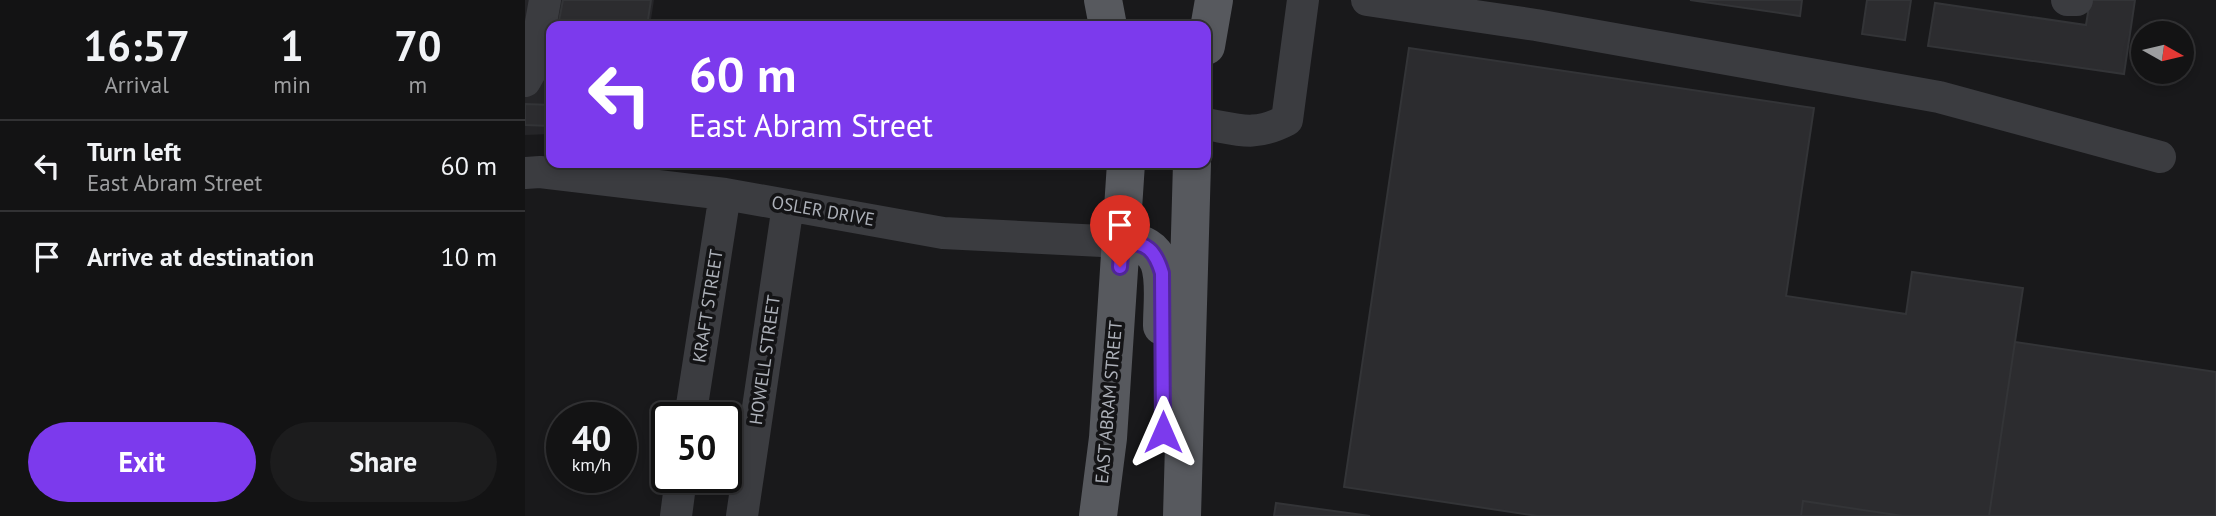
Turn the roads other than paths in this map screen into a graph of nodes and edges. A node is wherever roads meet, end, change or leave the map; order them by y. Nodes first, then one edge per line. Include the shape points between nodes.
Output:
1 (545, 0) edge
2 (1103, 0) edge
3 (1128, 0) edge
4 (1191, 0) edge
5 (1214, 0) edge
6 (1303, 0) edge
7 (1367, 0) edge
8 (2067, 0) edge
9 (2077, 0) edge
10 (1107, 21) edge
11 (1128, 21) edge
12 (1191, 21) edge
13 (1210, 21) edge
14 (525, 81) edge
15 (1211, 125) edge
16 (2160, 157) dead end
17 (1126, 168) edge
18 (1192, 168) edge
19 (525, 173) edge
20 (725, 194) junction
21 (788, 205) junction
22 (1122, 242) junction
23 (692, 402) edge
24 (1185, 469) junction
25 (679, 493) edge
26 (675, 516) edge
27 (742, 516) edge
28 (1098, 516) edge
29 (1182, 516) edge

1 - 14 street via 533,67
2 - 10 main road
3 - 11 main road
4 - 12 main road
5 - 13 main road
6 - 15 street via 1287,120 1257,131
7 - 16 street via 1536,24 1939,97
8 - 9 street
17 - 22 main road, EAST ABRAM STREET
18 - 24 main road
19 - 20 street, OSLER DRIVE
20 - 21 street, OSLER DRIVE
20 - 23 street, KRAFT STREET
21 - 22 street, OSLER DRIVE via 943,233
21 - 27 street, HOWELL STREET
22 - 24 main road via 1139,242 1156,252 1162,273 1163,432
22 - 28 main road, EAST ABRAM STREET
24 - 29 main road
25 - 26 street

